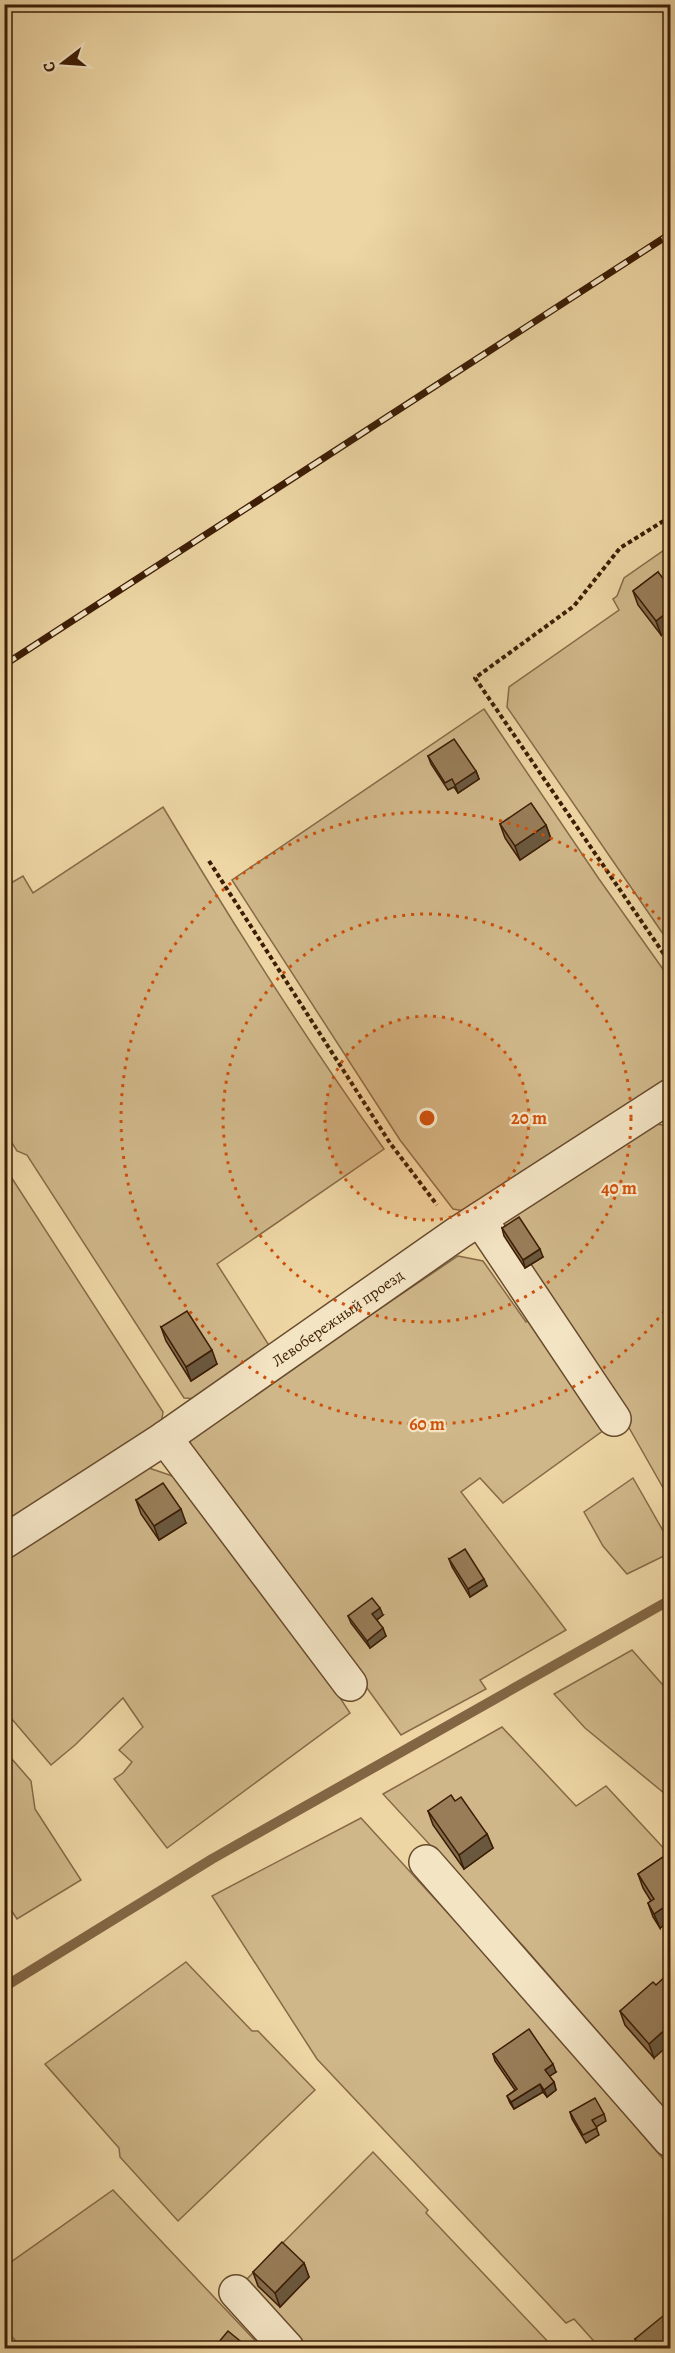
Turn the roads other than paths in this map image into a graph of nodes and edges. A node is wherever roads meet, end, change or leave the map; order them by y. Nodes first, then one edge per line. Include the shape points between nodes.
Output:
1 (670, 1096) edge
2 (469, 1226) junction
3 (615, 1419) dead end
4 (165, 1438) junction
5 (4, 1542) edge
6 (350, 1684) dead end
7 (426, 1862) dead end
8 (670, 2140) edge
9 (236, 2292) dead end
10 (287, 2349) edge

1 - 2 street, Левобережный проезд
2 - 3 street
2 - 4 street, Левобережный проезд
4 - 5 street, Левобережный проезд
4 - 6 street
7 - 8 street
9 - 10 street

